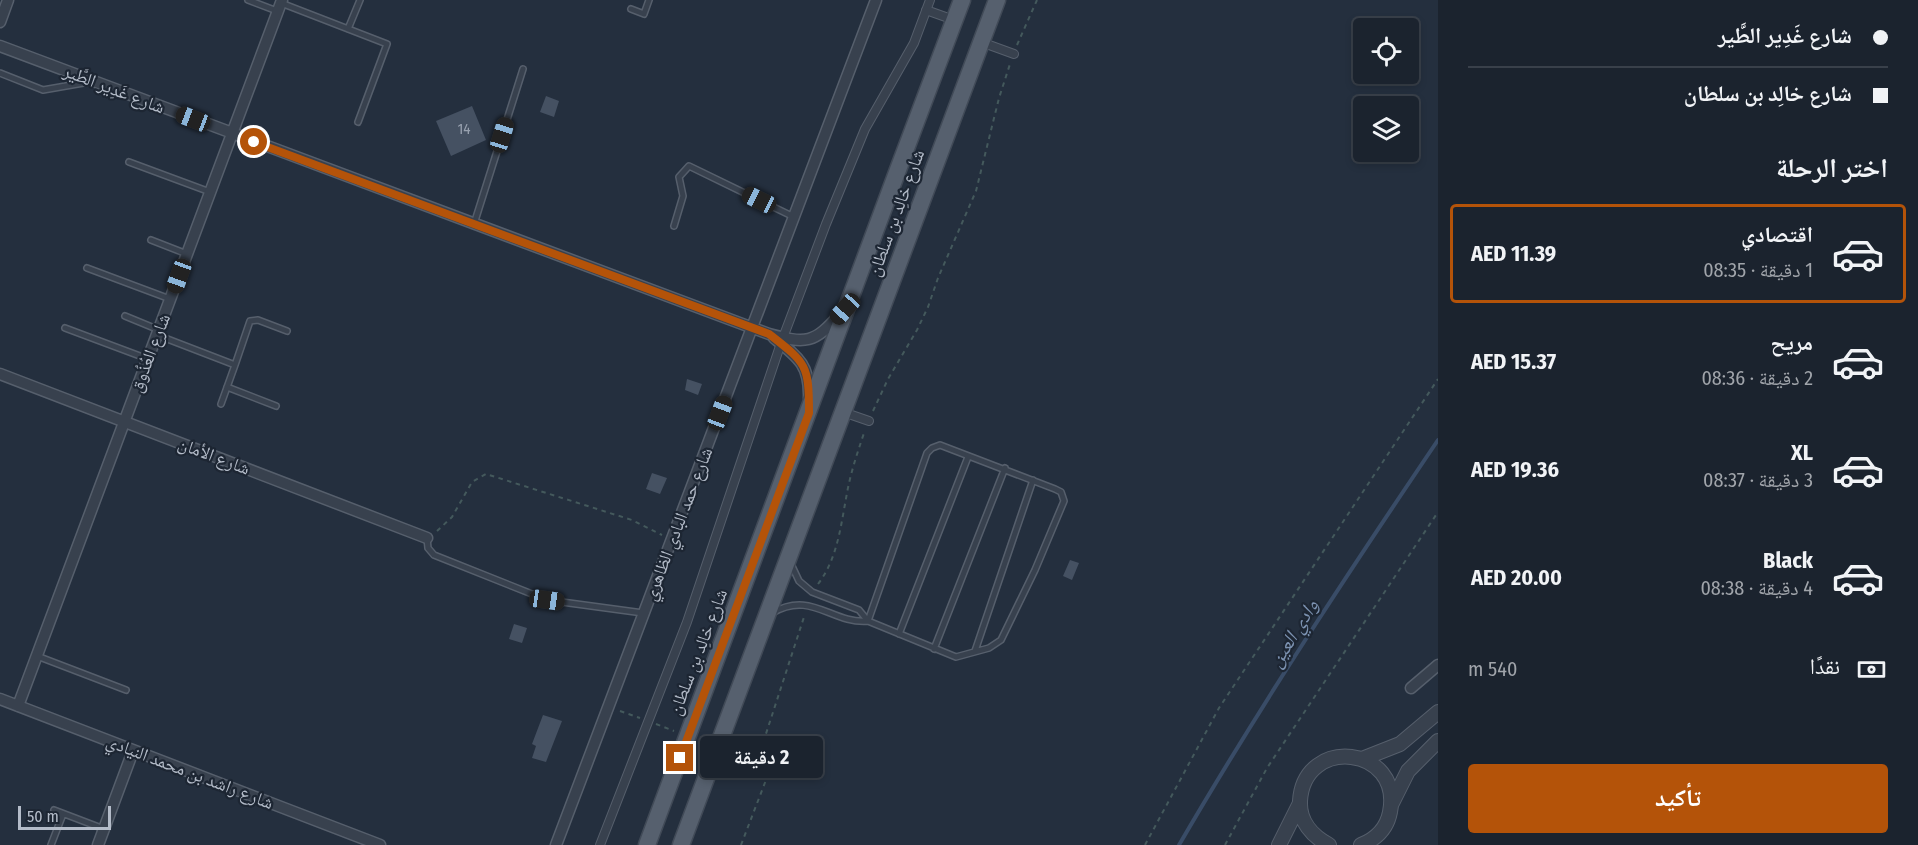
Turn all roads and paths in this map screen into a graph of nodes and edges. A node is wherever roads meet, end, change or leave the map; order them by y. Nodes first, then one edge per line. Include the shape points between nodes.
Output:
1 (8, 0) edge
2 (248, 0) edge
3 (360, 0) edge
4 (649, 0) edge
5 (876, 0) edge
6 (930, 0) edge
7 (962, 0) edge
8 (997, 0) edge
9 (1037, 0) edge
10 (280, 5) edge
11 (631, 9) dead end
12 (926, 10) junction
13 (954, 20) junction
14 (0, 22) edge
15 (348, 29) junction
16 (981, 42) junction
17 (0, 46) edge
18 (1014, 54) junction
19 (523, 69) dead end
20 (0, 73) edge
21 (94, 82) junction
22 (358, 122) dead end
23 (232, 134) junction
24 (129, 162) dead end
25 (210, 192) junction
26 (794, 217) junction
27 (474, 224) junction
28 (674, 226) dead end
29 (151, 240) dead end
30 (187, 254) junction
31 (87, 267) dead end
32 (170, 299) junction
33 (845, 309) junction
34 (125, 316) dead end
35 (65, 328) dead end
36 (752, 328) junction
37 (287, 331) dead end
38 (158, 333) junction
39 (782, 340) junction
40 (148, 359) junction
41 (235, 365) junction
42 (0, 374) edge
43 (1438, 379) edge
44 (227, 387) junction
45 (221, 404) dead end
46 (276, 406) dead end
47 (843, 412) junction
48 (809, 413) junction
49 (869, 421) junction
50 (124, 422) junction
51 (968, 457) junction
52 (1005, 468) junction
53 (1034, 480) junction
54 (1438, 512) edge
55 (427, 538) junction
56 (672, 540) junction
57 (789, 556) junction
58 (812, 592) junction
59 (809, 605) junction
60 (644, 613) junction
61 (766, 618) junction
62 (868, 621) junction
63 (899, 634) junction
64 (934, 649) junction
65 (975, 651) junction
66 (37, 657) junction
67 (1438, 665) edge
68 (1411, 688) dead end
69 (126, 690) dead end
70 (0, 699) edge
71 (18, 706) junction
72 (1438, 712) edge
73 (1438, 741) edge
74 (133, 751) junction
75 (1362, 759) junction
76 (764, 762) junction
77 (742, 765) dead end
78 (1300, 803) junction
79 (1392, 803) junction
80 (54, 810) dead end
81 (63, 814) junction
82 (104, 829) junction
83 (51, 845) edge
84 (98, 845) edge
85 (380, 845) edge
86 (556, 845) edge
87 (600, 845) edge
88 (647, 845) edge
89 (681, 845) edge
90 (741, 845) edge
91 (1145, 845) edge
92 (1225, 845) edge
93 (1279, 845) edge
94 (1329, 845) edge
95 (1361, 845) edge

1 - 14 street
2 - 10 lane
3 - 15 lane
4 - 11 lane via 644,14
5 - 26 street, شارع حمد البادي الظاهري
6 - 12 street
7 - 13 main road, شارع خالِد بن سلطان
8 - 16 main road, شارع خالِد بن سلطان
9 - 18 path
10 - 15 lane
10 - 23 street, شارع العُذُوق
12 - 13 street
12 - 39 street via 914,43 865,129
13 - 33 main road, شارع خالِد بن سلطان
15 - 22 lane via 387,44
16 - 18 street
16 - 47 main road, شارع خالِد بن سلطان
17 - 21 street, شارع غَدِير الطَّير
18 - 49 path via 973,199 928,307
19 - 27 lane
20 - 21 lane via 43,90
21 - 23 street, شارع غَدِير الطَّير
23 - 25 street, شارع العُذُوق
23 - 27 street, شارع غَدِير الطَّير
24 - 25 lane
25 - 30 street, شارع العُذُوق
26 - 28 lane via 689,166 679,177 683,196
26 - 36 street, شارع حمد البادي الظاهري
27 - 36 street, شارع غَدِير الطَّير
29 - 30 lane
30 - 32 street, شارع العُذُوق
31 - 32 lane
32 - 38 street, شارع العُذُوق
33 - 39 street, شارع غَدِير الطَّير via 819,336
33 - 48 main road, شارع خالِد بن سلطان
34 - 38 lane
35 - 40 lane
36 - 39 street, شارع غَدِير الطَّير
36 - 56 street, شارع حمد البادي الظاهري
37 - 41 lane via 258,320 250,321
38 - 40 street, شارع العُذُوق
38 - 41 lane
39 - 48 street, شارع غَدِير الطَّير via 805,368
39 - 87 street via 687,622
40 - 50 street, شارع العُذُوق
41 - 44 lane
42 - 50 street, شارع الأمان
43 - 91 path via 1225,699
44 - 45 lane
44 - 46 lane
47 - 49 street
47 - 57 main road, شارع خالِد بن سلطان
48 - 88 main road, شارع خالِد بن سلطان
49 - 58 path via 852,470 837,543 824,576
50 - 55 street, شارع الأمان
50 - 66 street, شارع العُذُوق
51 - 52 lane
51 - 62 lane via 940,445 927,453
51 - 63 lane
52 - 53 lane
52 - 64 lane
53 - 65 lane
53 - 65 lane via 1061,492 1064,501 1001,640
54 - 92 path via 1268,768
55 - 56 path via 452,517 472,482 486,474 632,520
55 - 60 lane via 434,555 540,598
56 - 60 street, شارع حمد البادي الظاهري
57 - 58 lane via 794,574
57 - 61 main road, شارع خالِد بن سلطان
58 - 62 lane via 859,610
59 - 61 lane via 788,606
59 - 62 lane via 855,622
59 - 76 path via 762,746
60 - 86 street, شارع حمد البادي الظاهري
61 - 89 main road, شارع خالِد بن سلطان
62 - 63 lane
63 - 64 lane
64 - 65 lane via 956,657
66 - 69 lane
66 - 71 street, شارع العُذُوق
67 - 68 street
70 - 71 street, شارع راشد بن محمد النيادي
71 - 74 street, شارع راشد بن محمد النيادي
72 - 75 street via 1400,744
73 - 79 street via 1408,771
74 - 82 street
74 - 85 street, شارع راشد بن محمد النيادي
75 - 78 street via 1348,756 1319,764 1308,775
75 - 79 street via 1384,776
76 - 77 path
76 - 90 path via 766,780
78 - 93 street
78 - 94 street via 1308,829
79 - 95 street via 1382,831
80 - 81 lane
81 - 82 lane
81 - 83 lane
82 - 84 street

